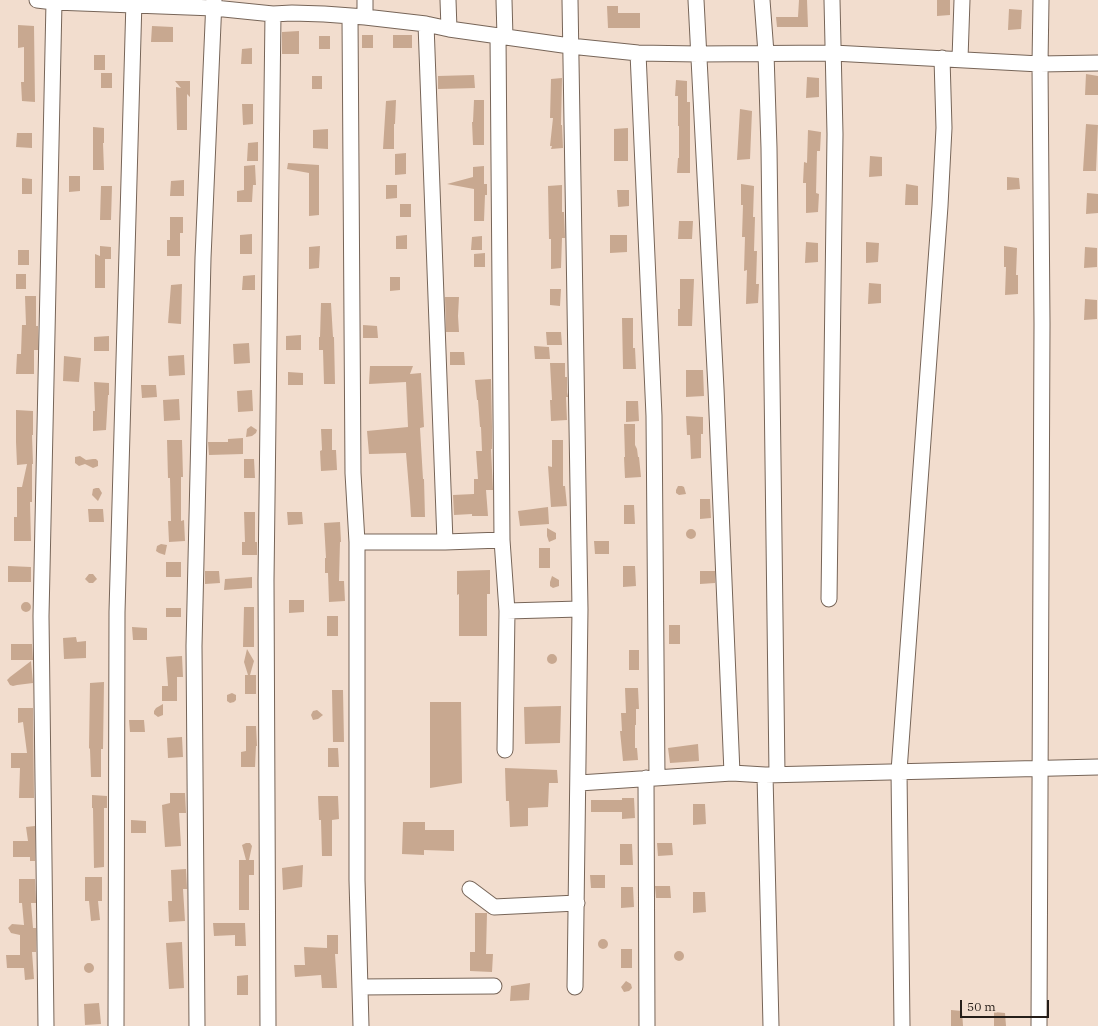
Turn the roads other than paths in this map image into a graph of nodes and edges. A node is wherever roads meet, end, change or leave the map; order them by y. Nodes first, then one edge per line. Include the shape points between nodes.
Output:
1 (37, 0) edge
2 (365, 0) edge
3 (448, 0) edge
4 (504, 0) edge
5 (570, 0) edge
6 (696, 0) edge
7 (762, 0) edge
8 (832, 0) edge
9 (962, 0) edge
10 (1041, 0) edge
11 (71, 1) edge
12 (54, 2) junction
13 (133, 2) edge
14 (214, 4) edge
15 (292, 7) edge
16 (273, 14) junction
17 (350, 17) junction
18 (365, 18) junction
19 (426, 24) junction
20 (449, 29) junction
21 (501, 36) junction
22 (570, 46) junction
23 (638, 53) junction
24 (766, 53) junction
25 (833, 53) junction
26 (698, 54) junction
27 (942, 58) junction
28 (960, 59) junction
29 (1098, 63) edge
30 (1040, 64) junction
31 (502, 540) junction
32 (358, 542) junction
33 (445, 542) junction
34 (829, 599) dead end
35 (580, 609) junction
36 (507, 612) junction
37 (505, 750) dead end
38 (1098, 767) edge
39 (1040, 768) junction
40 (898, 772) junction
41 (732, 773) junction
42 (771, 774) junction
43 (652, 778) junction
44 (579, 783) junction
45 (470, 889) dead end
46 (577, 904) junction
47 (494, 986) dead end
48 (360, 987) junction
49 (575, 987) dead end
50 (46, 1026) edge
51 (116, 1026) edge
52 (197, 1026) edge
53 (268, 1026) edge
54 (361, 1026) edge
55 (647, 1026) edge
56 (771, 1026) edge
57 (902, 1026) edge
58 (1039, 1026) edge

1 - 12 street
2 - 18 street
3 - 20 street
4 - 21 street
5 - 22 street
6 - 26 street
7 - 24 street
8 - 25 street
9 - 28 street
10 - 30 street
11 - 12 street
11 - 13 street
12 - 50 street via 40,616
13 - 14 street
13 - 51 street via 117,612
14 - 16 street
14 - 52 street via 203,258 194,646
15 - 16 street
15 - 17 street
16 - 53 street via 266,580
17 - 18 street
17 - 32 street via 353,473
18 - 19 street
19 - 20 street
19 - 33 street
20 - 21 street
21 - 22 street
21 - 31 street
22 - 23 street
22 - 35 street
23 - 26 street
23 - 43 street via 654,416
24 - 25 street
24 - 26 street
24 - 42 street via 769,148
25 - 27 street
25 - 34 street via 835,134
26 - 41 street via 716,389
27 - 28 street
27 - 40 street via 944,128 940,206
28 - 30 street
29 - 30 street
30 - 39 street
31 - 33 street
31 - 36 street
32 - 33 street
32 - 48 street via 357,880
35 - 36 street
35 - 44 street
36 - 37 street
38 - 39 street
39 - 40 street
39 - 58 street
40 - 42 street
40 - 57 street
41 - 42 street
41 - 43 street
42 - 56 street
43 - 44 street
43 - 55 street
44 - 46 street
45 - 46 street via 494,907
46 - 49 street
47 - 48 street
48 - 54 street

